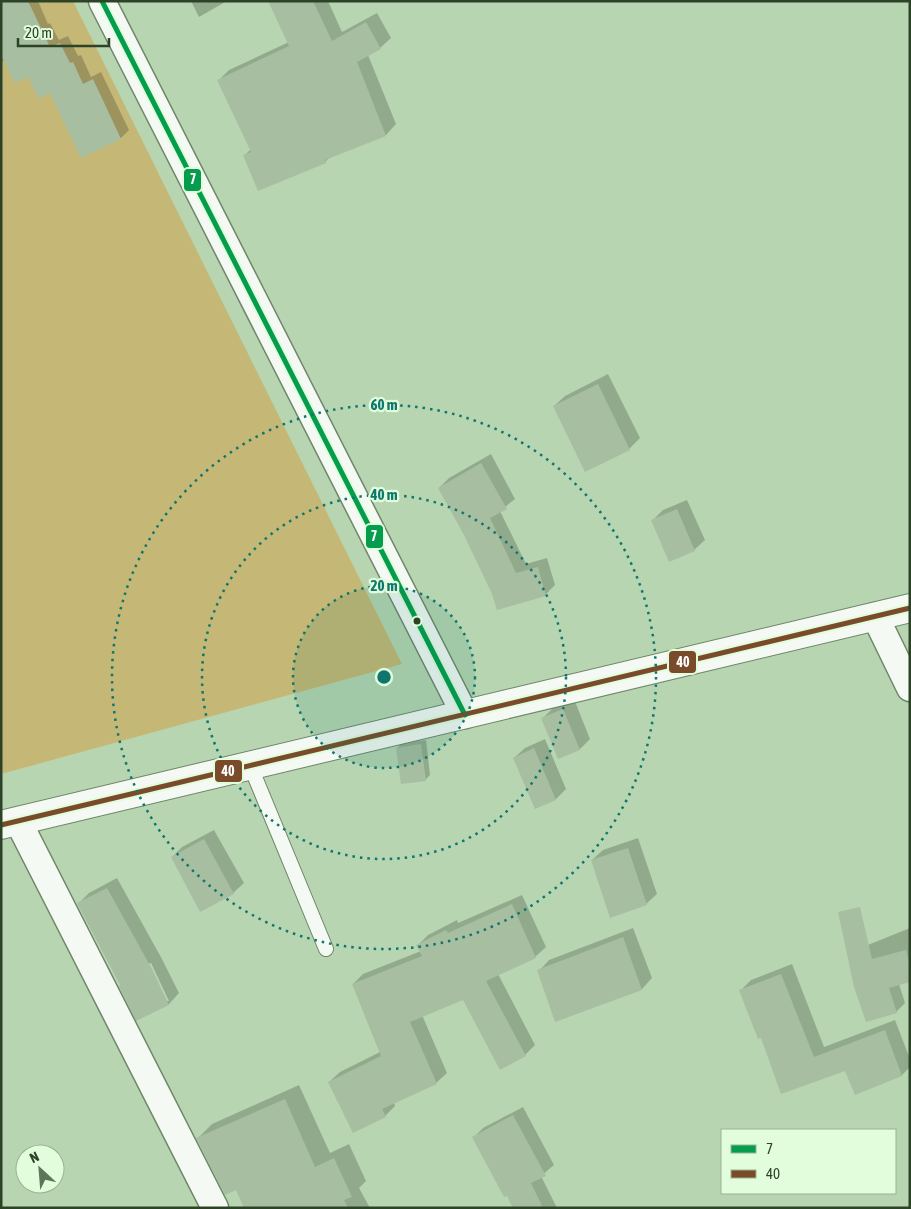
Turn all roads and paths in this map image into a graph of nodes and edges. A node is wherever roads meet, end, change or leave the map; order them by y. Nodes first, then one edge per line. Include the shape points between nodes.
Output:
1 (102, 1) edge
2 (910, 608) edge
3 (875, 616) junction
4 (910, 688) edge
5 (465, 715) junction
6 (250, 765) junction
7 (10, 823) edge
8 (326, 949) dead end
9 (215, 1208) edge

1 - 5 street
2 - 3 main road
3 - 4 street
3 - 5 main road
5 - 6 main road
6 - 7 main road
6 - 8 lane
7 - 9 street

